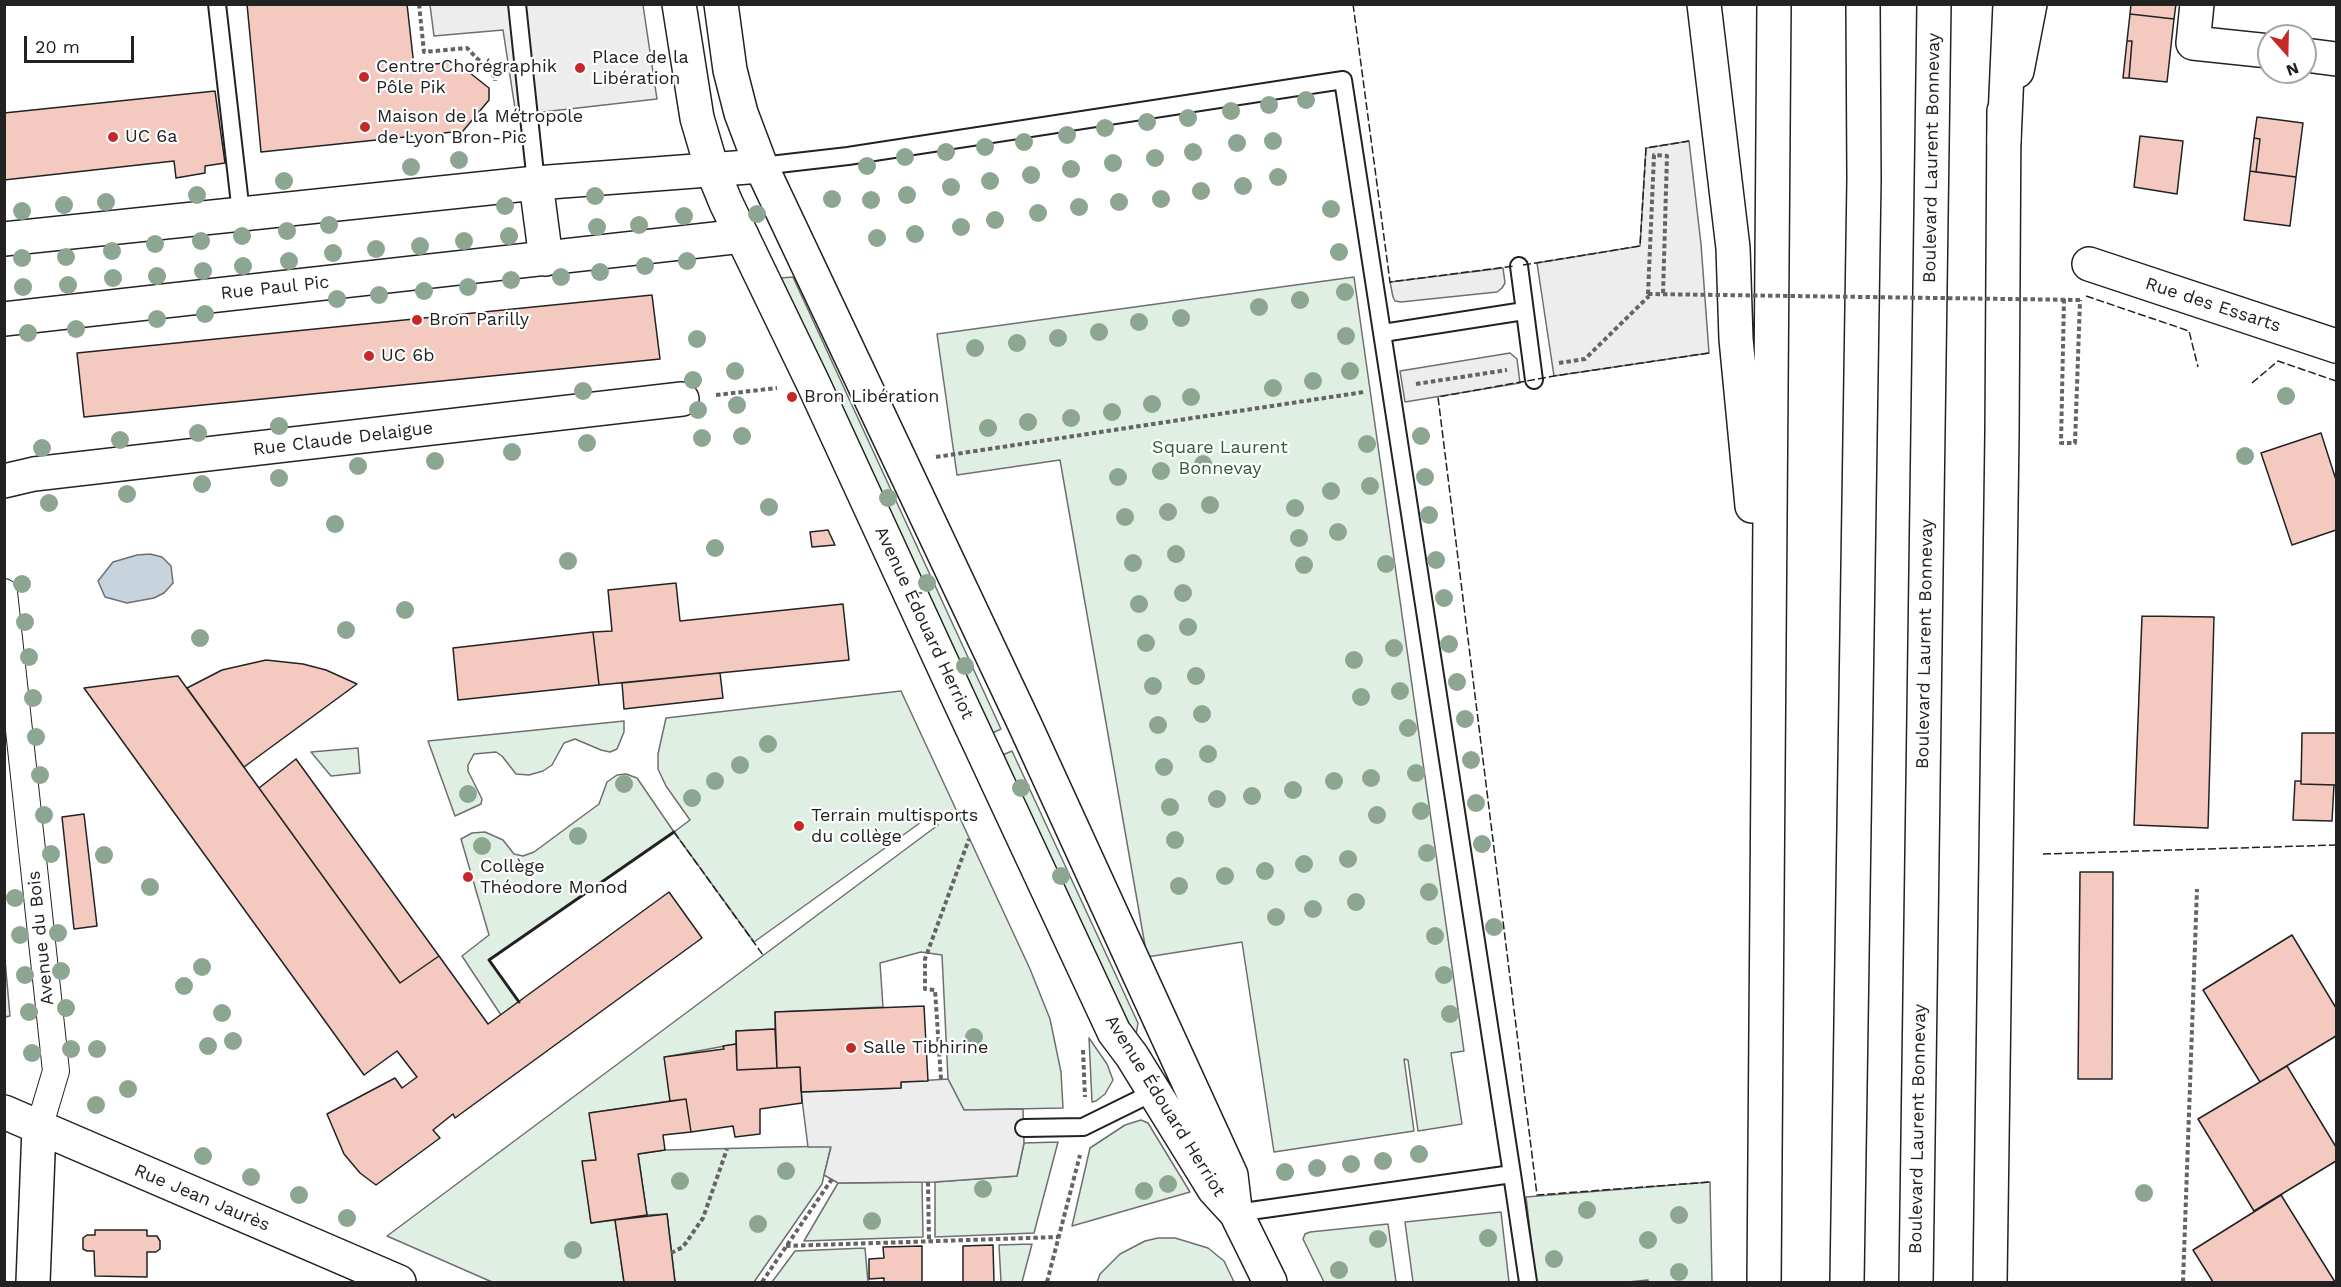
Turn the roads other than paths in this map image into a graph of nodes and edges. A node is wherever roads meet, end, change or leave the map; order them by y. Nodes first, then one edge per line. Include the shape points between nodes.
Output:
1 (217, 4) edge
2 (517, 4) edge
3 (679, 4) edge
4 (721, 4) edge
5 (1704, 4) edge
6 (1774, 4) edge
7 (1863, 4) edge
8 (1934, 4) edge
9 (2003, 4) edge
10 (2010, 4) edge
11 (2030, 4) edge
12 (2197, 4) edge
13 (2257, 50) edge
14 (2317, 56) edge
15 (2337, 59) edge
16 (2004, 141) junction
17 (761, 166) junction
18 (712, 169) junction
19 (536, 183) junction
20 (241, 213) junction
21 (742, 236) junction
22 (4, 239) edge
23 (546, 259) junction
24 (2089, 264) dead end
25 (1519, 266) dead end
26 (1524, 311) junction
27 (4, 319) edge
28 (1383, 333) junction
29 (2336, 340) edge
30 (1534, 380) dead end
31 (682, 399) road end
32 (4, 481) edge
33 (4, 592) edge
34 (1768, 633) junction
35 (1154, 1092) junction
36 (4, 1112) edge
37 (39, 1128) junction
38 (1023, 1128) dead end
39 (1512, 1174) junction
40 (1236, 1213) junction
41 (33, 1282) edge
42 (399, 1282) edge
43 (1270, 1282) edge
44 (1528, 1282) edge
45 (1764, 1282) edge
46 (1847, 1282) edge
47 (1916, 1282) edge
48 (1989, 1282) edge

1 - 20 lane
2 - 19 lane
3 - 18 main road, Avenue Édouard Herriot via 698,118
4 - 17 main road, Avenue Édouard Herriot via 730,70
5 - 34 main road via 1733,248 1746,459
6 - 34 main road
7 - 46 main road via 1864,179
8 - 47 main road, Boulevard Laurent Bonnevay
9 - 16 main road
10 - 16 main road
11 - 16 main road
12 - 13 main road via 2193,43
14 - 15 main road
16 - 48 main road
17 - 18 main road
17 - 28 lane via 1343,80
17 - 40 main road, Avenue Édouard Herriot via 1025,725 1231,1175
18 - 19 main road
18 - 21 main road, Avenue Édouard Herriot
19 - 20 main road
19 - 23 main road
20 - 22 main road
21 - 23 main road, Rue Paul Pic
21 - 35 main road, Avenue Édouard Herriot via 1114,1032
23 - 27 main road, Rue Paul Pic
24 - 29 main road, Rue des Essarts
25 - 26 lane
26 - 28 lane
26 - 30 lane
28 - 39 lane
31 - 32 main road, Rue Claude Delaigue via 34,474
33 - 37 street, Avenue du Bois via 56,1071
34 - 45 main road
35 - 38 lane via 1083,1127
35 - 40 main road, Avenue Édouard Herriot via 1214,1188
36 - 37 main road, Rue Jean Jaurès
37 - 41 main road, Avenue du Bois
37 - 42 main road, Rue Jean Jaurès
39 - 40 lane
39 - 44 lane
40 - 43 main road, Avenue Édouard Herriot

